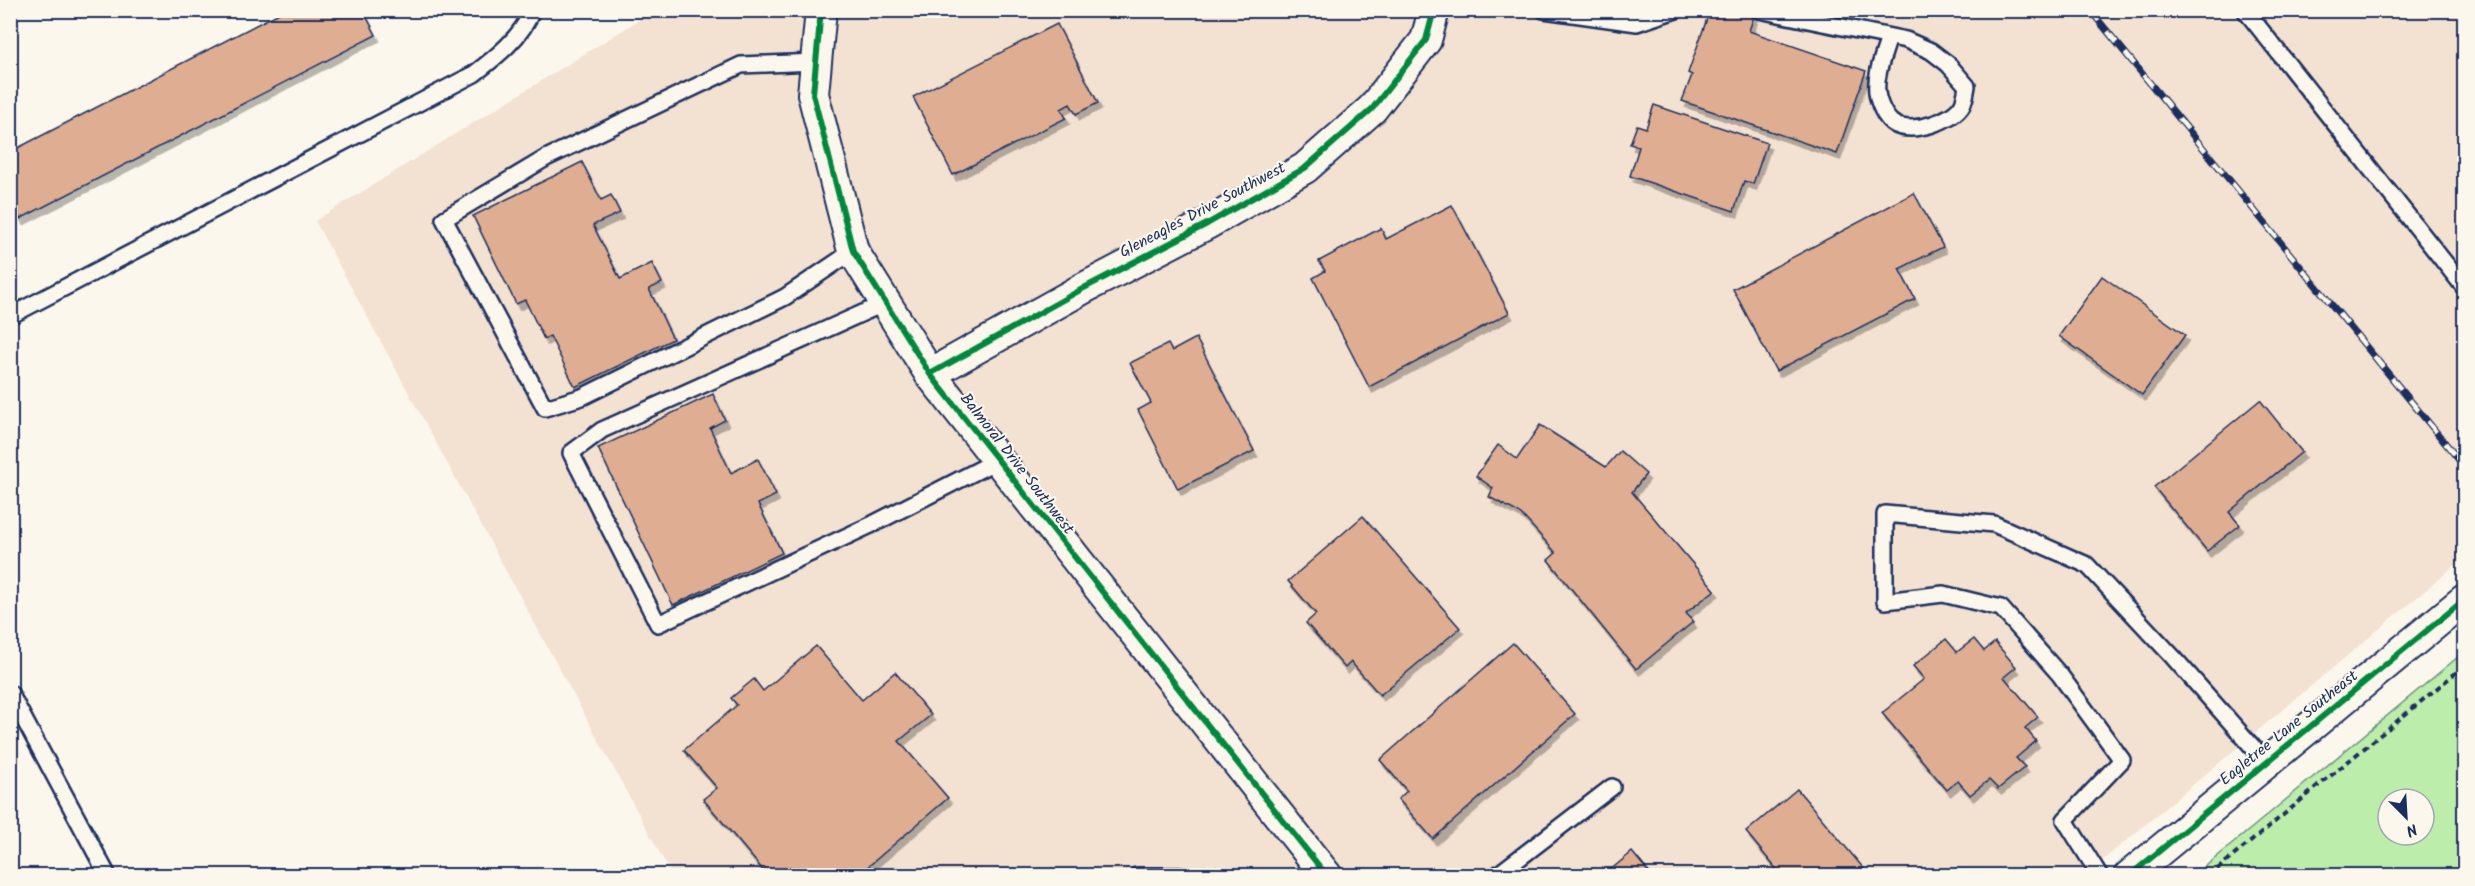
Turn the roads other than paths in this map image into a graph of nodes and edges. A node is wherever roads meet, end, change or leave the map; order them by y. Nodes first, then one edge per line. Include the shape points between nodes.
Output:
1 (532, 10) edge
2 (821, 10) edge
3 (1434, 10) edge
4 (1544, 10) edge
5 (1676, 10) edge
6 (1760, 10) edge
7 (2245, 10) edge
8 (1889, 37) junction
9 (816, 62) junction
10 (853, 251) junction
11 (2464, 287) edge
12 (885, 303) junction
13 (10, 316) edge
14 (930, 374) junction
15 (998, 460) junction
16 (2464, 600) edge
17 (13, 704) edge
18 (2266, 762) junction
19 (1612, 787) dead end
20 (108, 876) edge
21 (1137, 876) edge
22 (1180, 876) edge
23 (1327, 876) edge
24 (1496, 876) edge
25 (2100, 876) edge
26 (2128, 876) edge

1 - 13 lane via 511,42 474,74
2 - 9 street, Balmoral Drive Southwest
3 - 14 street, Gleneagles Drive Southwest via 1426,40 1372,110 1305,168
4 - 5 lane via 1637,23
6 - 8 lane
7 - 11 lane
8 - 8 lane via 1931,51 1948,64 1967,87 1962,106 1942,120 1919,128 1894,124 1877,94 1876,81
9 - 10 street, Balmoral Drive Southwest via 813,94
9 - 10 lane via 741,65 546,158 444,219 546,408 582,397 785,297
10 - 12 street, Balmoral Drive Southwest
12 - 14 street, Balmoral Drive Southwest
12 - 15 lane via 602,430 571,453 658,624 873,524
14 - 15 street, Balmoral Drive Southwest
15 - 23 street, Balmoral Drive Southwest
16 - 18 street, Eagletree Lane Southeast
17 - 20 lane
18 - 25 lane via 2087,565 1994,524 1885,514 1885,601 1944,594 2001,608 2060,675 2122,760 2065,820
18 - 26 street, Eagletree Lane Southeast
19 - 24 lane
21 - 22 lane

